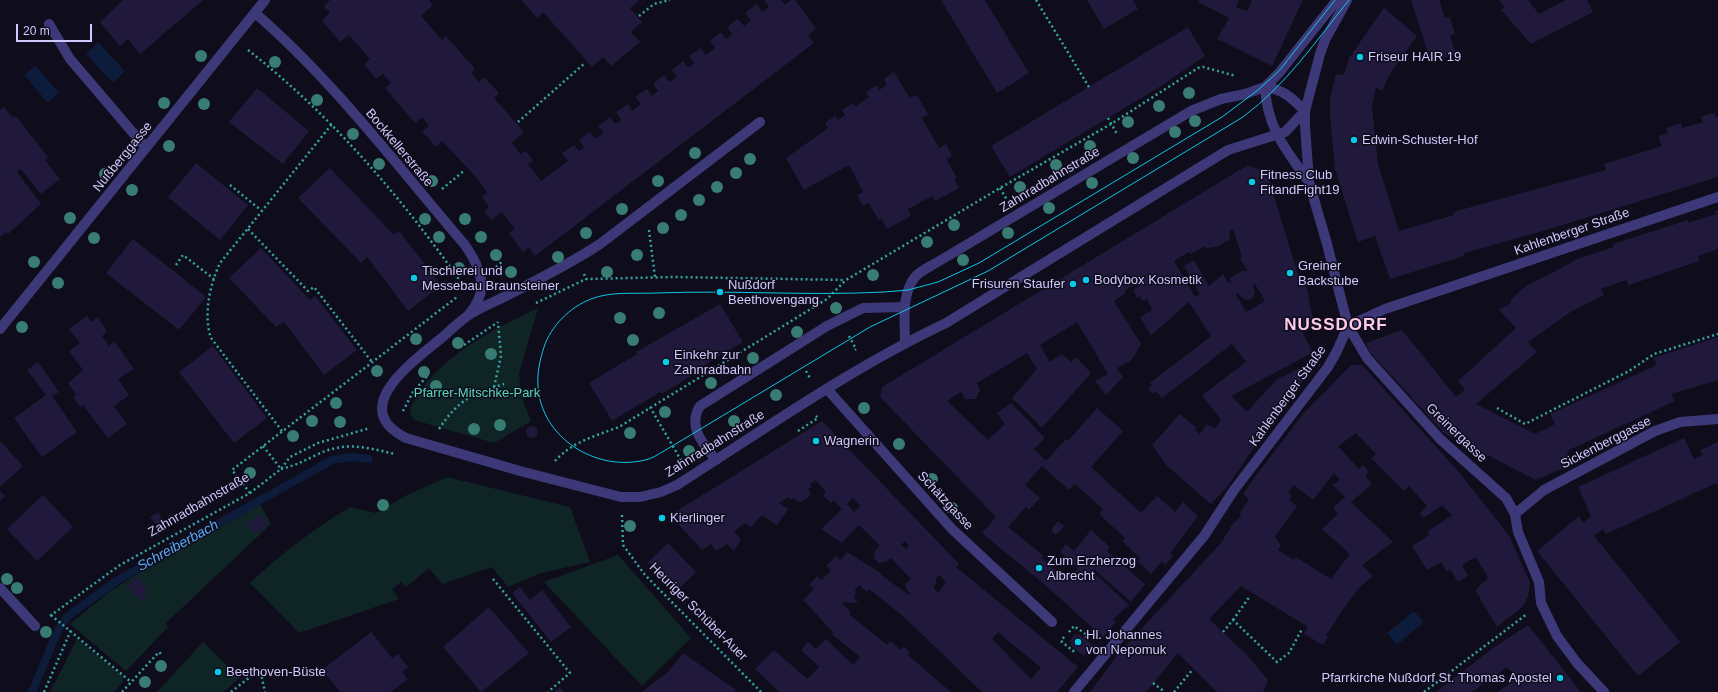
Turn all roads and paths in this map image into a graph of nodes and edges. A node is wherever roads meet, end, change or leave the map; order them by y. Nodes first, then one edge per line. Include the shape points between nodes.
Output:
1 (265, 0) edge
2 (670, 0) edge
3 (1036, 0) edge
4 (1337, 0) edge
5 (1347, 0) edge
6 (255, 13) junction
7 (639, 16) dead end
8 (49, 24) dead end
9 (234, 39) junction
10 (584, 63) dead end
11 (1241, 78) dead end
12 (1089, 87) dead end
13 (1265, 87) junction
14 (1305, 111) junction
15 (518, 122) dead end
16 (760, 122) dead end
17 (332, 124) junction
18 (1276, 136) junction
19 (146, 148) junction
20 (1309, 182) junction
21 (230, 185) dead end
22 (1718, 197) edge
23 (646, 209) junction
24 (262, 211) junction
25 (248, 229) junction
26 (578, 259) junction
27 (503, 261) dead end
28 (176, 265) dead end
29 (655, 277) junction
30 (214, 279) junction
31 (586, 279) junction
32 (481, 280) junction
33 (846, 280) junction
34 (466, 290) junction
35 (532, 305) dead end
36 (905, 307) junction
37 (466, 316) junction
38 (505, 318) dead end
39 (498, 321) junction
40 (1348, 326) junction
41 (0, 329) edge
42 (1718, 334) edge
43 (905, 342) junction
44 (460, 347) dead end
45 (372, 362) junction
46 (432, 370) dead end
47 (504, 384) dead end
48 (494, 387) junction
49 (827, 389) junction
50 (650, 407) junction
51 (1497, 408) dead end
52 (405, 416) dead end
53 (1718, 419) edge
54 (386, 423) junction
55 (282, 431) junction
56 (424, 444) junction
57 (263, 446) junction
58 (558, 458) dead end
59 (716, 460) junction
60 (554, 463) dead end
61 (561, 465) dead end
62 (678, 466) dead end
63 (281, 469) junction
64 (250, 493) junction
65 (621, 497) junction
66 (1515, 514) junction
67 (493, 579) dead end
68 (0, 588) edge
69 (1250, 596) dead end
70 (1541, 603) junction
71 (1234, 620) junction
72 (1052, 622) dead end
73 (35, 626) dead end
74 (69, 629) junction
75 (1302, 629) dead end
76 (1223, 632) dead end
77 (1085, 638) dead end
78 (1076, 649) dead end
79 (162, 654) dead end
80 (1193, 669) dead end
81 (131, 682) junction
82 (1153, 683) dead end
83 (44, 692) edge
84 (122, 692) edge
85 (231, 692) edge
86 (265, 692) edge
87 (548, 692) edge
88 (761, 692) edge
89 (1074, 692) edge
90 (1165, 692) edge
91 (1174, 692) edge
92 (1424, 692) edge
93 (1604, 692) edge

1 - 6 street, Nußberggasse
2 - 7 path via 654,4
3 - 12 path
4 - 13 street
5 - 14 street, Greinergasse via 1325,40
6 - 9 street, Nußberggasse
6 - 32 street, Bockkellerstraße via 283,37 366,128 465,245 475,260
8 - 19 street via 70,59
9 - 17 path
9 - 19 street, Nußberggasse
10 - 15 path
11 - 33 path via 1203,67 1198,68 1111,124
13 - 14 street via 1276,88 1291,97
13 - 18 street, Greinergasse
13 - 36 street, Zahnradbahnstraße via 1221,99 1191,111 936,263 915,277 908,290
14 - 18 street, Greinergasse via 1293,125
14 - 20 street, Greinergasse
16 - 23 street
17 - 24 path
17 - 34 path via 414,217
18 - 20 street, Greinergasse
18 - 43 street, Zahnradbahnstraße via 1228,150 946,323
19 - 41 street, Nußberggasse
20 - 40 street, Greinergasse via 1328,244
21 - 24 path
22 - 40 street, Kahlenberger Straße via 1385,309
23 - 26 street
23 - 29 path
24 - 25 path
25 - 30 path via 220,263
25 - 45 path via 308,291 314,287
26 - 31 path
26 - 37 street
27 - 32 path
28 - 30 path via 184,255
29 - 31 path
29 - 33 path
30 - 55 path via 207,316 207,328 211,338
31 - 35 path
32 - 34 path
32 - 37 street, Bockkellerstraße via 480,298
33 - 50 path via 827,299
34 - 45 path
36 - 43 street, Zahnradbahnstraße
36 - 59 street via 864,308 826,326 700,406 694,423 703,443
37 - 54 street via 405,368 390,385 382,406
38 - 39 path
39 - 44 path
39 - 48 path via 501,356
40 - 66 street, Greinergasse via 1367,358 1440,439 1506,498
40 - 89 street, Kahlenberger Straße via 1328,367 1234,490 1204,536
42 - 51 path via 1654,354 1630,371 1525,424
43 - 49 street, Zahnradbahnstraße
45 - 55 path
46 - 52 path via 413,392 403,410
47 - 48 path
48 - 56 path via 475,393 459,404
49 - 59 street, Zahnradbahnstraße
49 - 72 street, Schätzgasse via 952,529
50 - 58 path via 619,427 565,450
50 - 62 path via 683,463
53 - 66 street, Sickenberggasse via 1680,422 1655,431 1544,490
54 - 56 street, Zahnradbahnstraße via 395,432
54 - 63 path, Zahnradbahnstraße via 318,443 290,457
55 - 57 path
56 - 65 street, Zahnradbahnstraße
57 - 63 path
57 - 64 path via 232,470
59 - 65 street, Zahnradbahnstraße via 661,492 640,497
60 - 61 path
63 - 64 path, Zahnradbahnstraße
64 - 74 path, Zahnradbahnstraße via 120,565 51,615
65 - 88 path, Heuriger Schübel-Auer via 623,545 645,575
66 - 70 street, Greinergasse via 1518,532 1539,582
67 - 87 path via 570,673
68 - 73 street
69 - 71 path
70 - 92 path
70 - 93 street, Greinergasse via 1561,641
71 - 75 path via 1277,662 1289,653
71 - 76 path
74 - 81 path
74 - 83 path
77 - 78 path via 1087,635 1074,626 1061,641 1073,651
79 - 81 path via 159,652
80 - 91 path
81 - 84 path
82 - 90 path
85 - 86 path via 260,669

